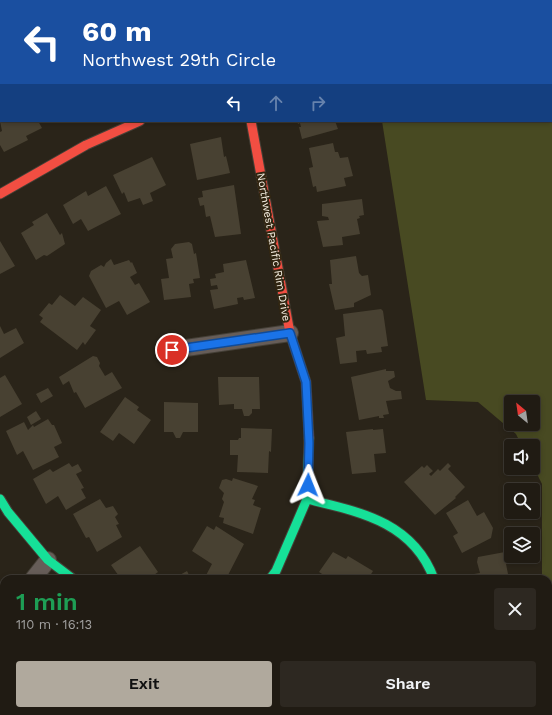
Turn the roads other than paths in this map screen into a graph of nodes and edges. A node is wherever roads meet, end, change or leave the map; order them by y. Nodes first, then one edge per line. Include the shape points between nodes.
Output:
1 (137, 122) edge
2 (251, 122) edge
3 (0, 194) edge
4 (290, 333) junction
5 (172, 350) dead end
6 (0, 498) edge
7 (307, 499) junction
8 (48, 560) junction
9 (36, 575) edge
10 (69, 575) edge
11 (273, 575) edge
12 (432, 575) edge

1 - 3 street via 73,152
2 - 4 street, Northwest Pacific Rim Drive
4 - 5 street
4 - 7 street, Northwest Pacific Rim Drive via 306,382 309,443
6 - 8 street via 8,512
7 - 11 street, Northwest Pacific Rim Drive
7 - 12 street via 366,514 396,528 420,549
8 - 9 street
8 - 10 street

